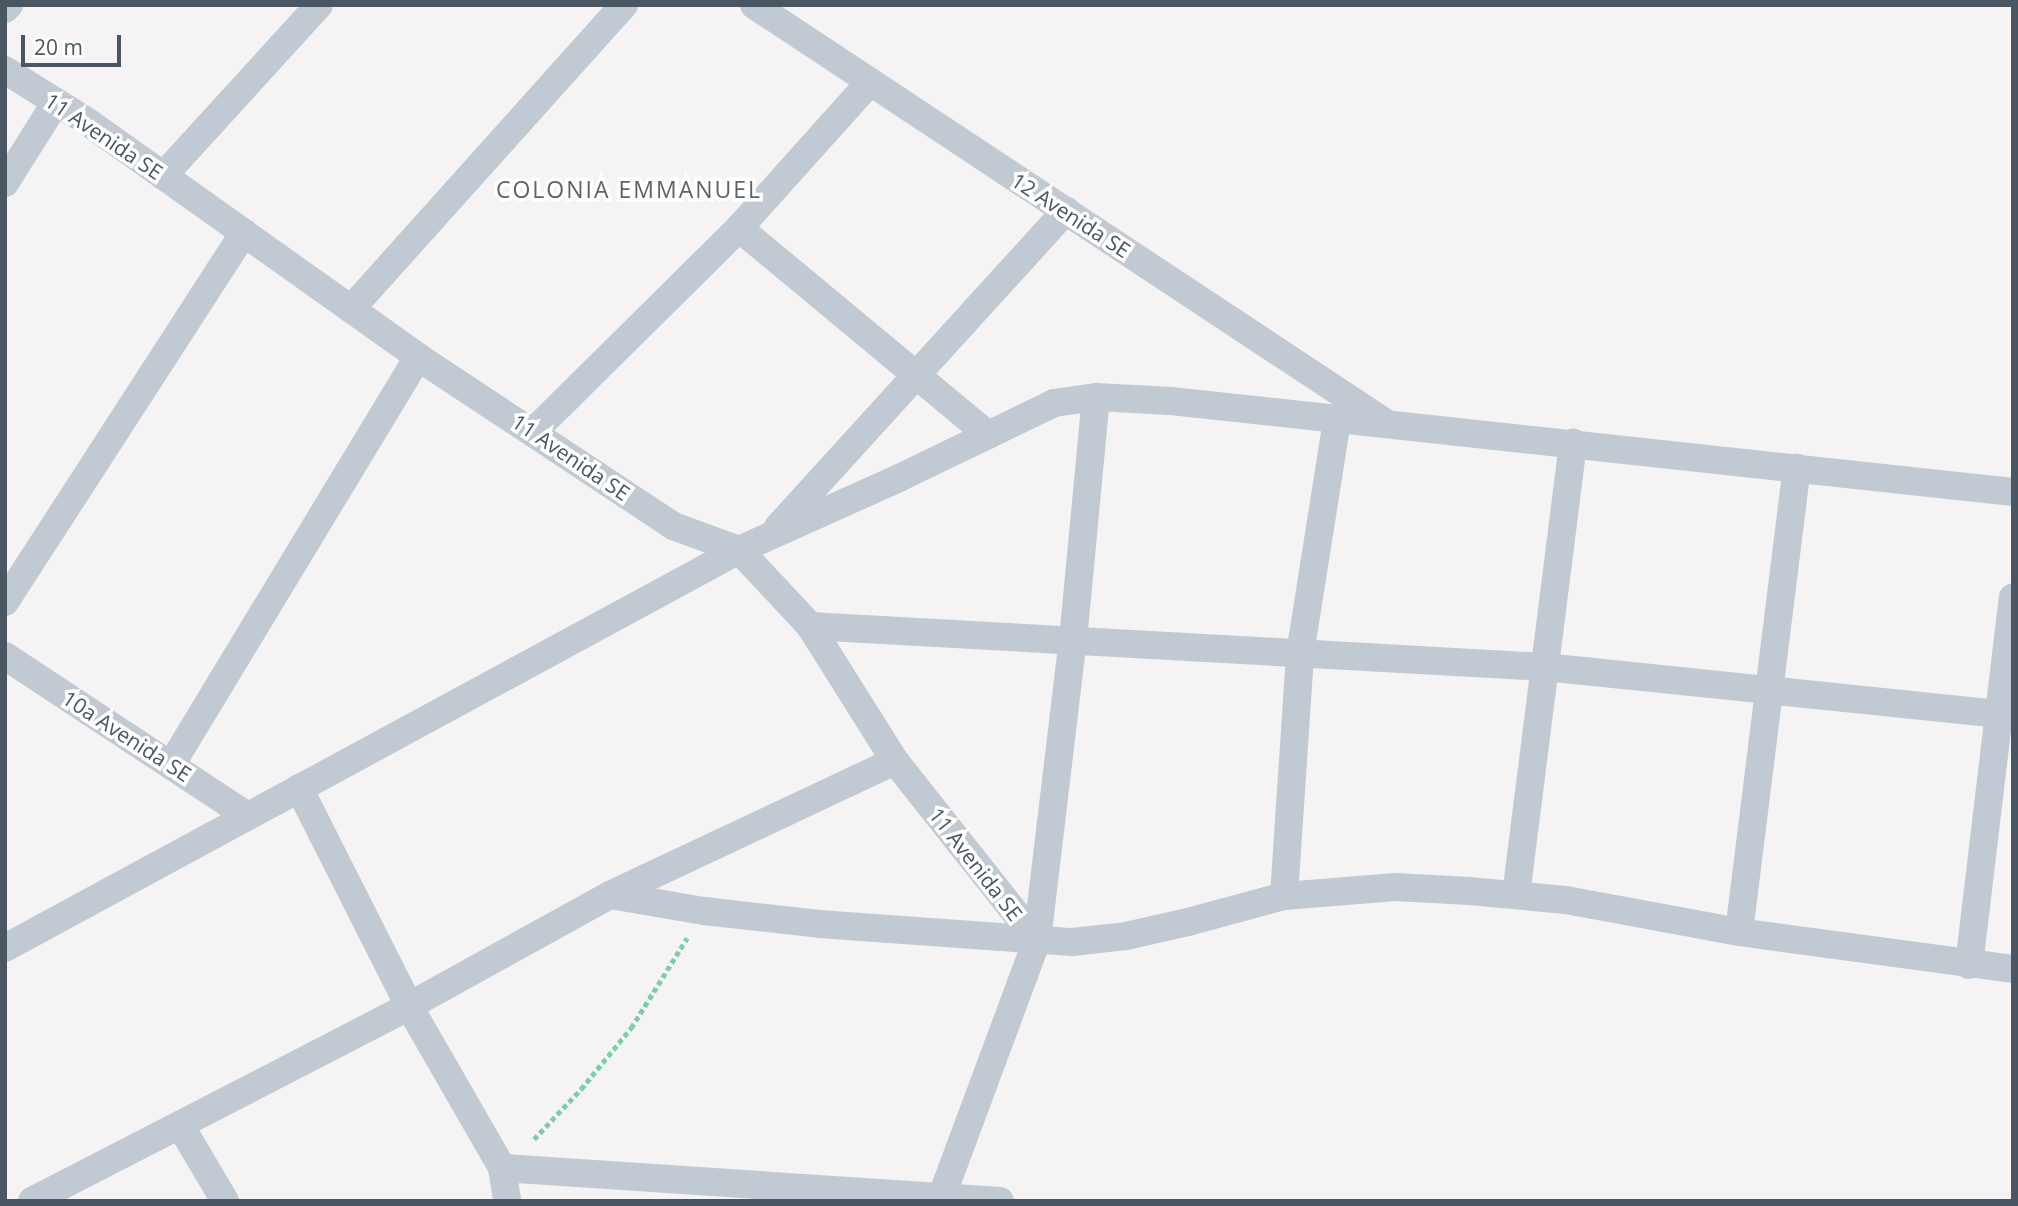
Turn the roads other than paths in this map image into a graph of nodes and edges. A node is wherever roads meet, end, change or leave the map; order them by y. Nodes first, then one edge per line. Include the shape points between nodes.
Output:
1 (319, 5) edge
2 (624, 5) edge
3 (754, 5) edge
4 (5, 70) edge
5 (870, 82) junction
6 (56, 102) junction
7 (163, 176) junction
8 (5, 183) edge
9 (1066, 211) junction
10 (739, 228) junction
11 (244, 233) junction
12 (351, 309) junction
13 (418, 357) junction
14 (918, 374) junction
15 (1096, 397) junction
16 (1337, 420) junction
17 (1389, 424) junction
18 (533, 432) junction
19 (988, 435) junction
20 (1573, 443) junction
21 (1797, 468) junction
22 (2013, 492) edge
23 (769, 536) junction
24 (739, 550) junction
25 (2013, 598) edge
26 (5, 602) edge
27 (810, 626) junction
28 (1073, 640) junction
29 (1300, 654) junction
30 (5, 656) edge
31 (1545, 667) junction
32 (1769, 690) junction
33 (2006, 715) edge
34 (895, 761) junction
35 (170, 765) junction
36 (299, 788) junction
37 (248, 816) junction
38 (610, 895) junction
39 (1284, 895) junction
40 (1516, 895) junction
41 (1738, 932) junction
42 (1037, 940) junction
43 (5, 947) edge
44 (1969, 965) junction
45 (2013, 969) edge
46 (409, 1006) junction
47 (180, 1125) junction
48 (502, 1168) junction
49 (940, 1199) edge
50 (32, 1201) edge
51 (225, 1201) edge
52 (507, 1201) edge
53 (1000, 1201) edge

1 - 7 street
2 - 12 street
3 - 5 street, 12 Avenida SE
4 - 6 street, 11 Avenida SE
5 - 9 street, 12 Avenida SE
5 - 10 street
6 - 7 street, 11 Avenida SE
6 - 8 street
7 - 11 street, 11 Avenida SE
9 - 14 street
9 - 17 street, 12 Avenida SE
10 - 14 street
10 - 18 street
11 - 12 street, 11 Avenida SE
11 - 26 street
12 - 13 street, 11 Avenida SE
13 - 18 street, 11 Avenida SE
13 - 35 street
14 - 19 street
14 - 23 street
15 - 16 street
15 - 19 street via 1055,403
15 - 28 street
16 - 17 street
16 - 29 street
17 - 20 street
18 - 24 street, 11 Avenida SE via 673,526
19 - 23 street
20 - 21 street
20 - 31 street
21 - 22 street
21 - 32 street
23 - 24 street
24 - 27 street, 11 Avenida SE
24 - 36 street
25 - 33 street
27 - 28 street
27 - 34 street, 11 Avenida SE
28 - 29 street
28 - 42 street
29 - 31 street
29 - 39 street
30 - 35 street, 10a Avenida SE
31 - 32 street
31 - 40 street
32 - 33 street
32 - 41 street
33 - 44 street
34 - 38 street
34 - 42 street, 11 Avenida SE
35 - 37 street, 10a Avenida SE
36 - 37 street
36 - 46 street
37 - 43 street
38 - 42 street via 819,924
38 - 46 street
39 - 40 street via 1396,887
39 - 42 street via 1126,936 1072,942
40 - 41 street
41 - 44 street
42 - 49 street
44 - 45 street
46 - 47 street
46 - 48 street
47 - 50 street
47 - 51 street
48 - 49 street
48 - 52 street
49 - 53 street

